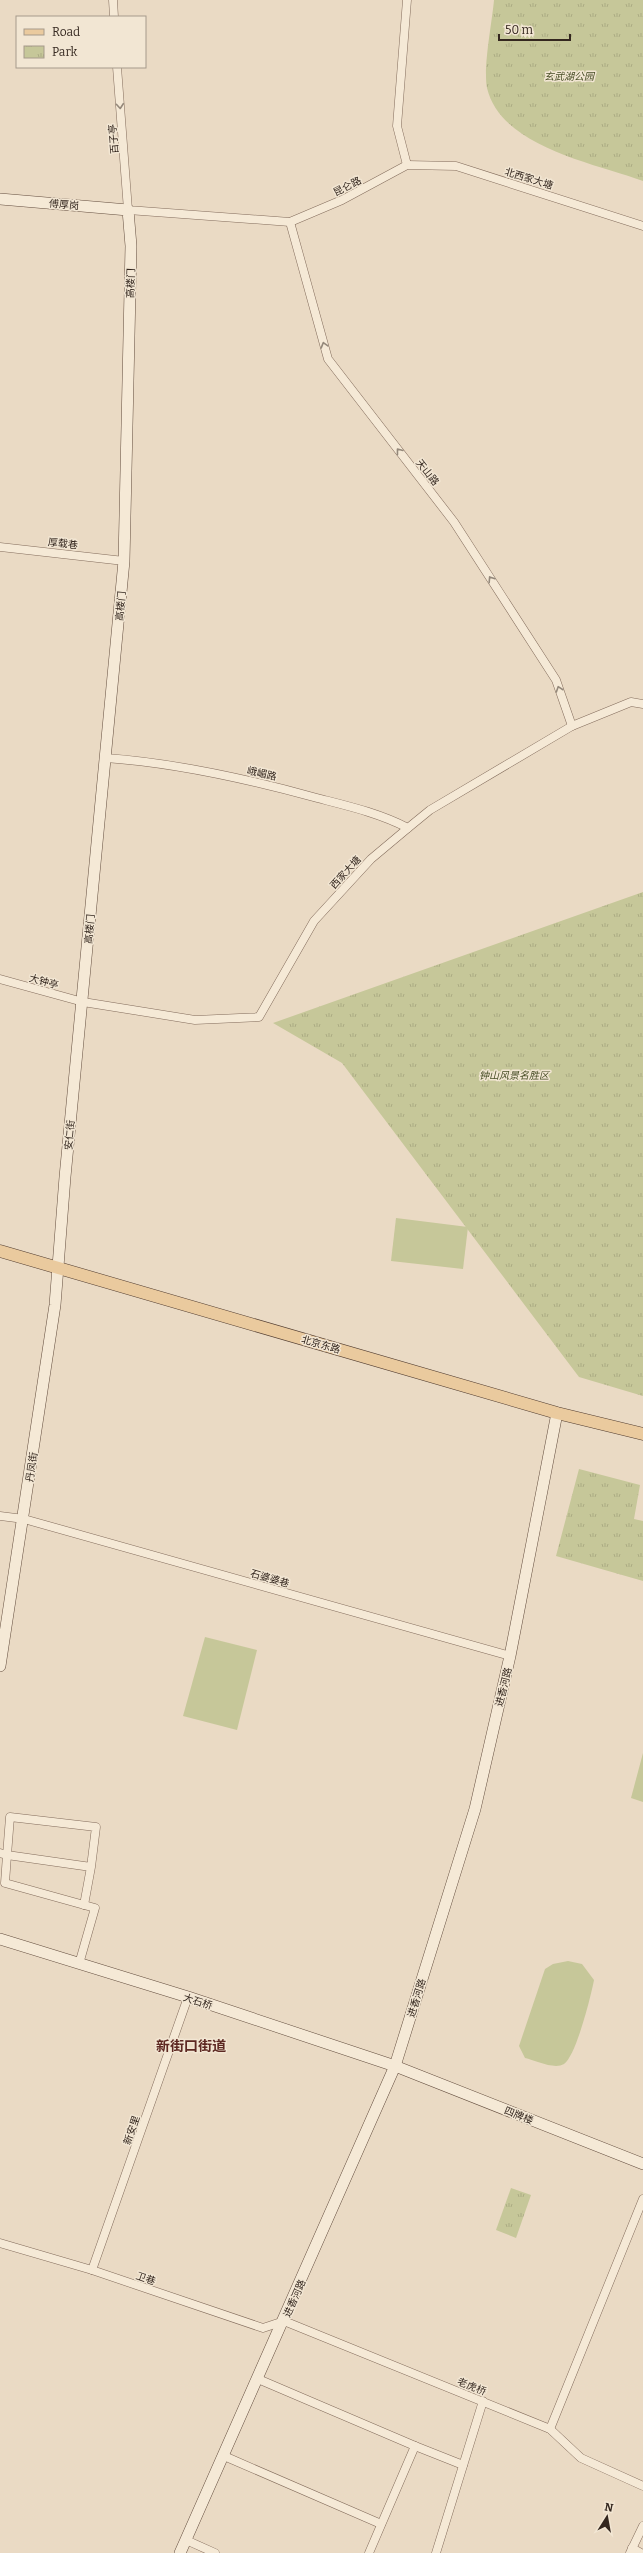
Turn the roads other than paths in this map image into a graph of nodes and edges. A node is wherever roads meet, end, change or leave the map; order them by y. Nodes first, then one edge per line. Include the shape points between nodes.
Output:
1 (113, 0) edge
2 (407, 0) edge
3 (114, 16) edge
4 (117, 68) edge
5 (406, 165) junction
6 (0, 199) edge
7 (128, 210) junction
8 (290, 222) junction
9 (643, 226) edge
10 (0, 547) edge
11 (124, 561) junction
12 (643, 704) edge
13 (572, 726) junction
14 (106, 758) junction
15 (408, 828) junction
16 (0, 979) edge
17 (82, 1002) junction
18 (0, 1251) edge
19 (59, 1268) junction
20 (557, 1413) junction
21 (643, 1434) edge
22 (0, 1516) edge
23 (24, 1519) junction
24 (510, 1656) junction
25 (0, 1666) edge
26 (3, 1854) edge
27 (91, 1867) junction
28 (84, 1905) junction
29 (0, 1939) edge
30 (79, 1964) junction
31 (188, 1997) junction
32 (395, 2066) junction
33 (643, 2164) edge
34 (643, 2199) edge
35 (0, 2243) edge
36 (92, 2270) junction
37 (284, 2321) junction
38 (258, 2379) junction
39 (482, 2401) junction
40 (550, 2429) junction
41 (414, 2446) junction
42 (224, 2456) junction
43 (463, 2465) junction
44 (643, 2486) edge
45 (381, 2524) junction
46 (643, 2526) edge
47 (186, 2540) junction
48 (631, 2551) edge
49 (180, 2553) edge
50 (215, 2553) edge
51 (369, 2553) edge
52 (436, 2553) edge
53 (640, 2553) edge

1 - 3 street
2 - 5 street via 397,126
4 -> 7 street, 百子亭
5 - 8 street, 昆仑路 via 342,200
5 - 9 street, 北西家大塘 via 456,166
6 - 7 street, 傅厚岗
7 - 8 street, 昆仑路
7 - 11 street, 高楼门 via 131,246
13 -> 8 street, 天山路 via 556,680 454,522 328,359
10 - 11 street, 厚载巷
11 - 14 street, 高楼门
12 - 13 street, 西家大塘 via 631,702
13 - 15 street, 西家大塘 via 430,810
14 - 15 street, 峨嵋路 via 255,781 386,816
14 - 17 street, 高楼门
15 - 17 street, 西家大塘 via 371,859 314,921 259,1017 195,1020
16 - 17 street, 大钟亭
17 - 19 street, 安仁街
18 - 19 main road, 北京东路
19 - 20 main road, 北京东路
19 - 23 street, 丹凤街
20 - 21 main road, 北京东路
20 - 24 street, 进香河路
22 - 23 street, 石婆婆巷
23 - 24 street, 石婆婆巷
23 - 25 street, 丹凤街
24 - 32 street, 进香河路 via 475,1809
26 - 27 street
26 - 27 street via 10,1817 96,1827
26 - 28 street via 5,1883
27 - 28 street
28 - 30 street via 95,1908
29 - 30 street, 大石桥
30 - 31 street, 大石桥
31 - 32 street, 大石桥
31 - 36 street, 新安里
32 - 33 street, 四牌楼
32 - 37 street, 进香河路
34 - 40 street
35 - 36 street, 卫巷
36 - 37 street, 卫巷 via 263,2328
37 - 38 street, 进香河路
37 - 39 street, 老虎桥
38 - 41 street
38 - 42 street, 进香河路
39 - 40 street, 老虎桥
39 - 43 street
40 - 44 street, 老虎桥 via 581,2458
41 - 43 street
41 - 45 street
42 - 45 street
42 - 47 street, 进香河路
43 - 52 street
45 - 51 street
46 - 48 street
47 - 49 street, 进香河路
47 - 50 street
48 - 53 street

